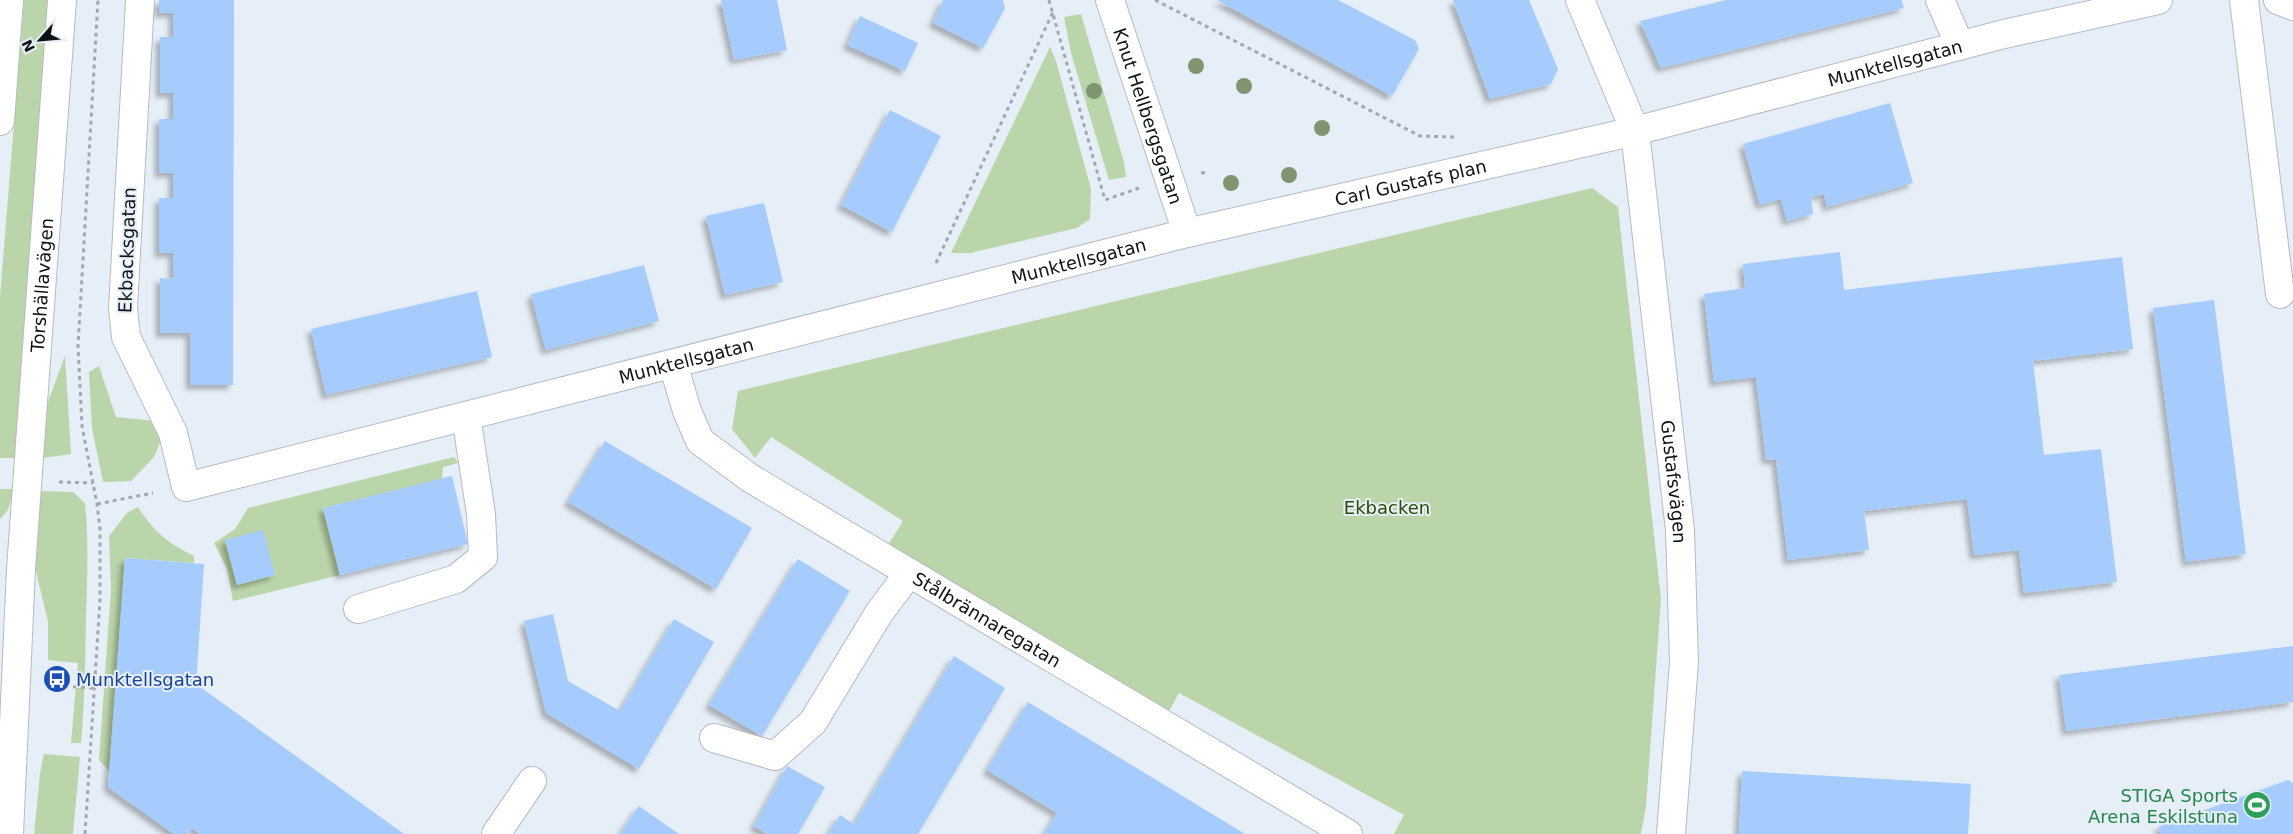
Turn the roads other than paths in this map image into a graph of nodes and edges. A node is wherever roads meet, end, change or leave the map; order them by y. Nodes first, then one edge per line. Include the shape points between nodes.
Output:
1 (9, 0) edge
2 (62, 0) edge
3 (140, 0) edge
4 (1110, 0) edge
5 (1580, 0) edge
6 (1940, 0) edge
7 (2158, 0) edge
8 (2244, 0) edge
9 (2278, 0) edge
10 (2293, 6) edge
11 (1960, 46) junction
12 (0, 121) edge
13 (1634, 131) junction
14 (1187, 233) junction
15 (2280, 294) dead end
16 (673, 364) junction
17 (466, 416) junction
18 (186, 487) joint
19 (10, 570) edge
20 (909, 573) junction
21 (358, 609) dead end
22 (714, 738) dead end
23 (532, 781) dead end
24 (9, 834) edge
25 (496, 834) edge
26 (1348, 834) edge
27 (1671, 834) edge

1 - 12 street
2 - 19 street, Torshällavägen
3 - 18 street, Ekbacksgatan via 123,308 128,342 173,433
4 - 14 street, Knut Hellbergsgatan
5 - 13 street, Gustafsvägen
6 - 11 street
7 - 11 street, Munktellsgatan
8 - 15 street
9 - 10 street
11 - 13 street, Munktellsgatan
13 - 14 street, Carl Gustafs plan
13 - 27 street, Gustafsvägen via 1680,530 1684,662
14 - 16 street, Munktellsgatan
16 - 17 street, Munktellsgatan
16 - 20 street, Stålbrännaregatan via 700,441 750,478
17 - 18 street, Munktellsgatan
17 - 21 street via 481,514 483,557 456,579
19 - 24 street, Torshällavägen
20 - 22 street via 879,613 813,722 775,756
20 - 26 street, Stålbrännaregatan
23 - 25 street

